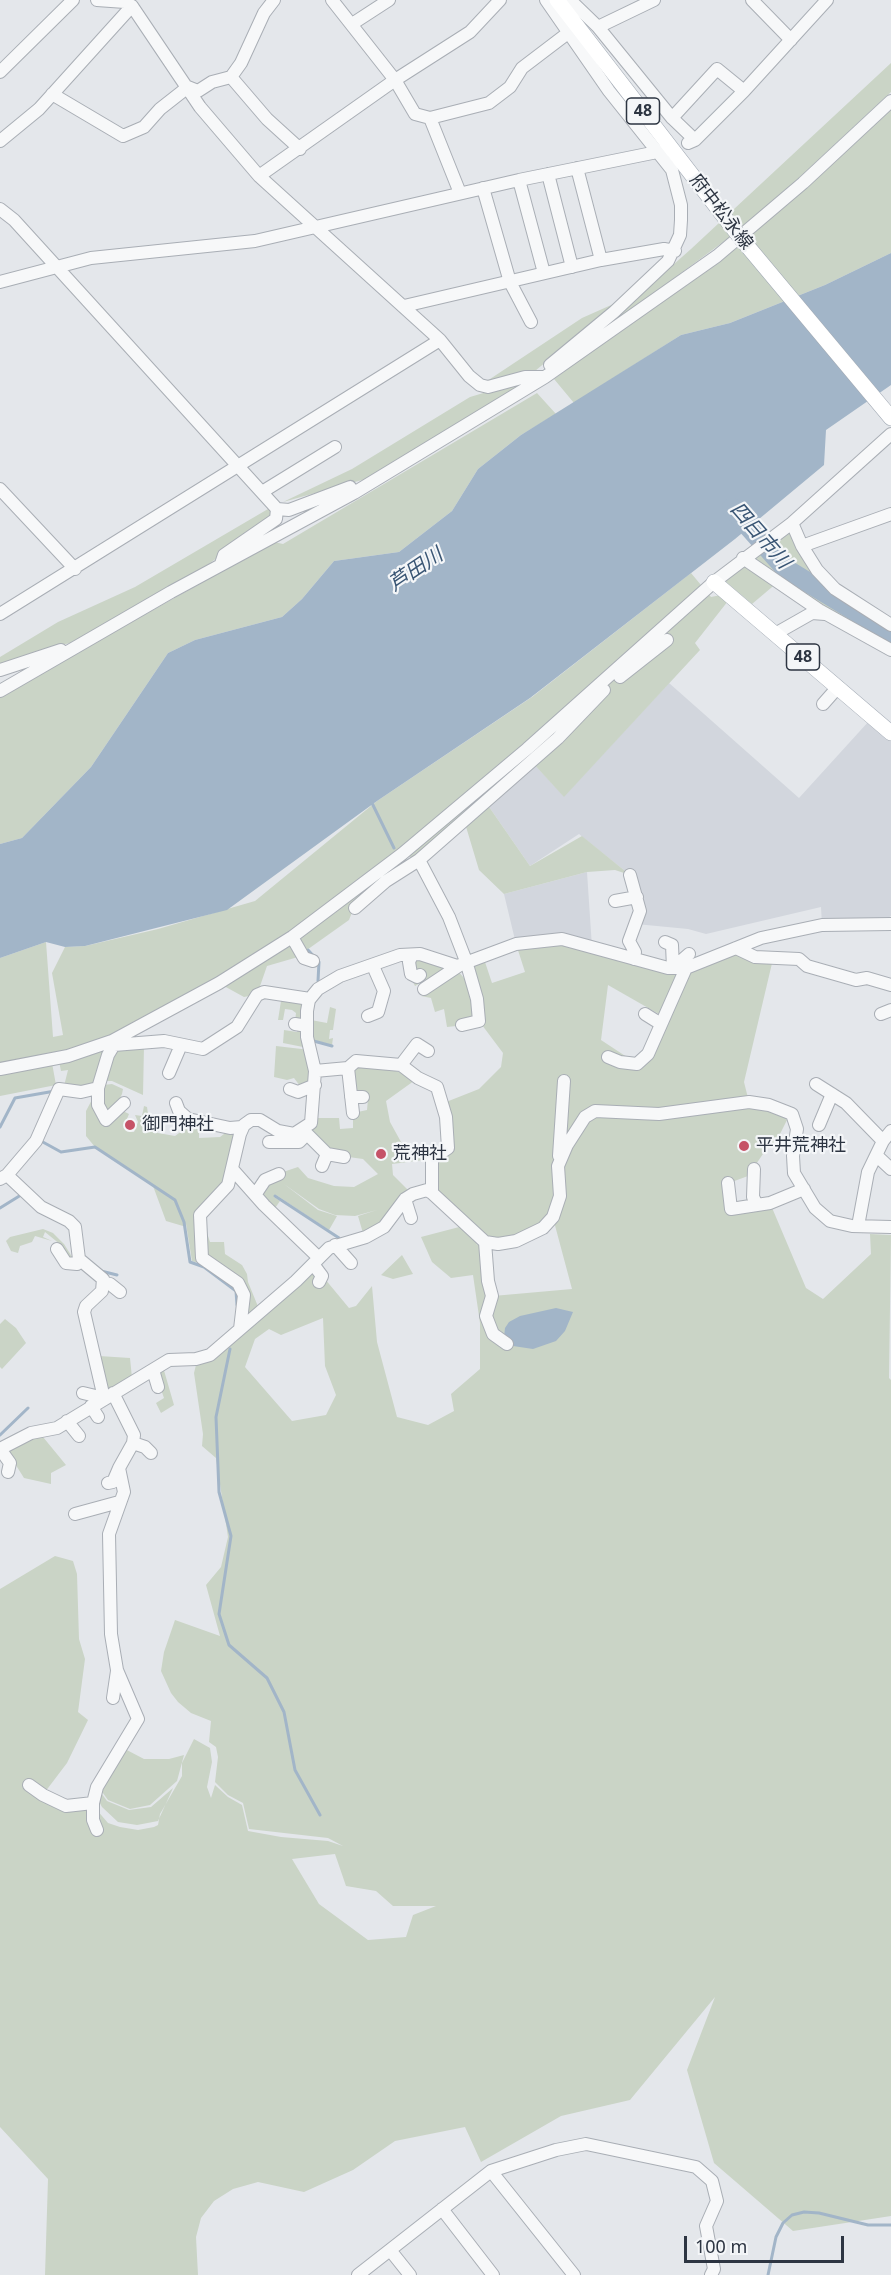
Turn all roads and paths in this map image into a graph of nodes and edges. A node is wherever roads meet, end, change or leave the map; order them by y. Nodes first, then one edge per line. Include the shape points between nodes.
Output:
1 (73, 0) edge
2 (97, 0) edge
3 (274, 0) edge
4 (332, 0) edge
5 (389, 0) edge
6 (500, 0) edge
7 (546, 0) edge
8 (558, 0) edge
9 (570, 0) edge
10 (654, 0) edge
11 (752, 0) edge
12 (827, 0) edge
13 (132, 6) junction
14 (352, 24) junction
15 (597, 27) junction
16 (568, 33) junction
17 (791, 40) junction
18 (0, 72) edge
19 (231, 77) junction
20 (395, 80) junction
21 (188, 87) junction
22 (744, 91) junction
23 (52, 94) junction
24 (891, 101) edge
25 (430, 118) junction
26 (672, 118) junction
27 (0, 141) edge
28 (300, 149) junction
29 (662, 151) junction
30 (577, 168) junction
31 (548, 174) junction
32 (259, 176) junction
33 (519, 180) junction
34 (483, 188) junction
35 (460, 193) junction
36 (0, 209) edge
37 (319, 227) junction
38 (675, 251) junction
39 (601, 260) junction
40 (56, 266) junction
41 (572, 267) junction
42 (544, 273) junction
43 (0, 282) edge
44 (510, 282) junction
45 (404, 306) junction
46 (531, 322) dead end
47 (440, 340) junction
48 (545, 377) junction
49 (891, 418) edge
50 (891, 434) edge
51 (335, 447) dead end
52 (239, 467) junction
53 (0, 489) edge
54 (262, 492) junction
55 (354, 493) junction
56 (277, 508) junction
57 (891, 514) edge
58 (792, 523) junction
59 (802, 546) junction
60 (746, 556) junction
61 (221, 565) junction
62 (75, 569) junction
63 (714, 582) junction
64 (0, 614) edge
65 (828, 615) junction
66 (891, 625) edge
67 (775, 633) junction
68 (667, 640) dead end
69 (891, 650) edge
70 (65, 652) junction
71 (0, 670) edge
72 (838, 687) junction
73 (0, 691) edge
74 (596, 693) junction
75 (823, 704) dead end
76 (891, 733) edge
77 (419, 860) junction
78 (630, 875) dead end
79 (637, 897) junction
80 (615, 901) dead end
81 (355, 908) dead end
82 (891, 924) edge
83 (292, 937) junction
84 (665, 942) dead end
85 (736, 948) junction
86 (412, 954) junction
87 (689, 954) dead end
88 (634, 959) junction
89 (304, 960) dead end
90 (463, 963) junction
91 (373, 966) junction
92 (680, 968) junction
93 (420, 975) dead end
94 (891, 986) edge
95 (424, 989) dead end
96 (310, 999) junction
97 (645, 1014) dead end
98 (368, 1016) dead end
99 (661, 1024) junction
100 (462, 1026) dead end
101 (113, 1043) junction
102 (182, 1045) junction
103 (428, 1052) dead end
104 (608, 1057) dead end
105 (401, 1065) junction
106 (348, 1068) junction
107 (0, 1069) edge
108 (315, 1071) junction
109 (169, 1073) dead end
110 (564, 1081) dead end
111 (816, 1083) dead end
112 (315, 1085) junction
113 (98, 1088) junction
114 (290, 1089) dead end
115 (832, 1094) junction
116 (124, 1103) dead end
117 (180, 1113) dead end
118 (353, 1113) dead end
119 (819, 1125) dead end
120 (242, 1127) junction
121 (305, 1132) junction
122 (887, 1136) edge
123 (269, 1142) dead end
124 (877, 1156) junction
125 (344, 1157) dead end
126 (419, 1165) dead end
127 (558, 1166) junction
128 (754, 1169) dead end
129 (891, 1169) edge
130 (232, 1170) junction
131 (279, 1174) dead end
132 (4, 1177) edge
133 (728, 1184) dead end
134 (804, 1189) junction
135 (430, 1192) junction
136 (255, 1195) junction
137 (405, 1199) junction
138 (757, 1205) junction
139 (411, 1218) dead end
140 (858, 1226) junction
141 (891, 1227) edge
142 (485, 1242) junction
143 (335, 1245) junction
144 (57, 1250) dead end
145 (79, 1259) junction
146 (316, 1261) junction
147 (351, 1263) dead end
148 (319, 1282) dead end
149 (105, 1283) junction
150 (120, 1292) dead end
151 (240, 1329) junction
152 (507, 1344) dead end
153 (153, 1370) junction
154 (158, 1387) dead end
155 (83, 1393) dead end
156 (109, 1396) junction
157 (91, 1406) junction
158 (98, 1417) dead end
159 (67, 1421) junction
160 (79, 1436) dead end
161 (136, 1447) junction
162 (0, 1449) edge
163 (151, 1453) dead end
164 (119, 1468) junction
165 (8, 1472) dead end
166 (108, 1483) dead end
167 (119, 1502) junction
168 (75, 1514) dead end
169 (101, 1531) dead end
170 (108, 1558) junction
171 (105, 1586) dead end
172 (117, 1670) junction
173 (113, 1698) dead end
174 (29, 1785) dead end
175 (93, 1803) junction
176 (97, 1830) dead end
177 (491, 2170) junction
178 (442, 2209) junction
179 (390, 2250) junction
180 (358, 2275) edge
181 (410, 2275) edge
182 (494, 2275) edge
183 (574, 2275) edge
184 (711, 2275) edge

1 - 18 street
2 - 13 street
3 - 19 street
4 - 14 street
5 - 14 street
6 - 20 street via 470,32
7 - 16 street
8 - 49 main road, 府中松永線 / 48, bridge via 729,223
9 - 15 street
10 - 15 street
11 - 17 street
12 - 17 street
13 - 21 street
13 - 23 street
14 - 20 street
15 - 26 street
16 - 25 street via 522,68 510,87 489,103
16 - 29 street via 609,91
17 - 22 street
19 - 21 street via 198,91
19 - 28 street via 267,119
20 - 25 street via 415,114
20 - 28 street
21 - 23 street via 144,127 123,136
21 - 32 street
22 - 26 street via 717,69
22 - 26 street via 692,141
23 - 27 street
24 - 48 street via 717,256
25 - 35 street
28 - 32 street
29 - 30 street
29 - 38 street via 672,170 681,205
30 - 31 street
30 - 39 street
31 - 33 street
31 - 41 street
32 - 37 street
33 - 34 street
33 - 42 street
34 - 35 street
34 - 44 street
35 - 37 street
36 - 40 street
37 - 40 street via 255,240 91,258
37 - 45 street
38 - 39 street via 663,249
38 - 48 street via 614,312 546,368
39 - 41 street
40 - 43 street
40 - 52 street
41 - 42 street
42 - 44 street
44 - 45 street
44 - 46 street
45 - 47 street
47 - 48 street via 480,385
47 - 52 street
48 - 55 street
50 - 58 street
51 - 54 street
52 - 54 street
52 - 62 street
53 - 62 street
54 - 56 street
55 - 56 street via 350,487 289,510
55 - 61 street
56 - 61 street via 276,519 224,555
57 - 59 street
58 - 59 street
58 - 60 street
59 - 66 street via 835,589
60 - 63 street
60 - 65 street
61 - 70 street
62 - 64 street
63 - 67 main road, 48
63 - 74 street
65 - 67 street via 812,613
65 - 69 street
67 - 72 main road, 48
68 - 74 street
70 - 71 street via 59,649
70 - 73 street
72 - 75 street
72 - 76 main road, 48
74 - 77 street via 558,738
74 - 83 street via 402,854
77 - 81 street via 387,880
77 - 90 street via 449,917
78 - 79 street
79 - 80 street
79 - 88 street via 640,911 629,941
82 - 85 street via 822,925 761,938
83 - 89 street
83 - 101 street
84 - 92 street via 672,945
85 - 92 street
85 - 94 street via 755,957 799,960 807,966 856,980 867,978
86 - 90 street
86 - 91 street
86 - 93 street via 411,974
87 - 92 street
88 - 90 street via 562,939 516,944
88 - 92 street
90 - 95 street
90 - 100 street via 477,999 478,1021
91 - 96 street via 340,976 318,989
91 - 98 street via 384,990 378,1012
92 - 99 street
96 - 102 street via 264,992 257,995 237,1027 204,1049 197,1053
96 - 108 street via 301,1025
97 - 99 street
99 - 104 street via 648,1054 637,1064
101 - 102 street via 164,1041
101 - 107 street
101 - 113 street
102 - 109 street
103 - 105 street via 417,1044
105 - 106 street via 356,1061
105 - 135 street via 437,1087 446,1117 448,1148 432,1159
106 - 108 street
106 - 118 street via 357,1097
108 - 112 street
110 - 127 street
111 - 115 street
112 - 114 street via 298,1092
112 - 121 street via 311,1123
113 - 116 street via 98,1105 106,1120
113 - 132 street via 81,1092 59,1089 36,1142
115 - 119 street
115 - 122 street
117 - 120 street via 230,1128
120 - 121 street via 251,1120 260,1120 278,1131
120 - 130 street
121 - 123 street via 299,1142
121 - 125 street via 325,1160
122 - 124 street
124 - 129 street
124 - 140 street via 868,1172
126 - 135 street via 426,1166
127 - 134 street via 585,1117 595,1111 660,1114 748,1102 792,1114 797,1129 794,1173
127 - 142 street via 560,1196 543,1228 516,1241
128 - 138 street via 753,1197
130 - 136 street
130 - 151 street via 224,1191 200,1215 199,1243 202,1258 238,1284 244,1295
131 - 136 street via 265,1180
132 - 145 street via 41,1207 75,1227
133 - 138 street via 731,1209
134 - 138 street
134 - 140 street via 815,1208 830,1221
135 - 137 street
135 - 142 street
136 - 146 street via 281,1214
137 - 139 street
137 - 143 street via 384,1227 366,1237
140 - 141 street
142 - 152 street via 492,1296 486,1316 492,1334
143 - 146 street
143 - 147 street
144 - 145 street via 66,1263 77,1264
145 - 149 street
146 - 148 street via 322,1276
146 - 151 street
149 - 150 street
149 - 156 street via 84,1312
151 - 153 street via 194,1364 169,1360
153 - 154 street
153 - 156 street
155 - 156 street
156 - 157 street
156 - 161 street via 132,1430
157 - 158 street
157 - 159 street
159 - 160 street
159 - 162 street
161 - 163 street
161 - 164 street
162 - 165 street via 10,1463
164 - 166 street via 113,1482
164 - 167 street via 124,1492
167 - 168 street
167 - 169 street
167 - 170 street via 109,1534
170 - 171 street via 104,1565
170 - 172 street via 111,1634
172 - 173 street
172 - 175 street via 138,1719 97,1787
174 - 175 street via 66,1806
175 - 176 street
177 - 178 street
177 - 183 street
177 - 184 street via 586,2144 696,2167 712,2181 717,2201 706,2226 714,2269
178 - 179 street
178 - 182 street
179 - 180 street
179 - 181 street

